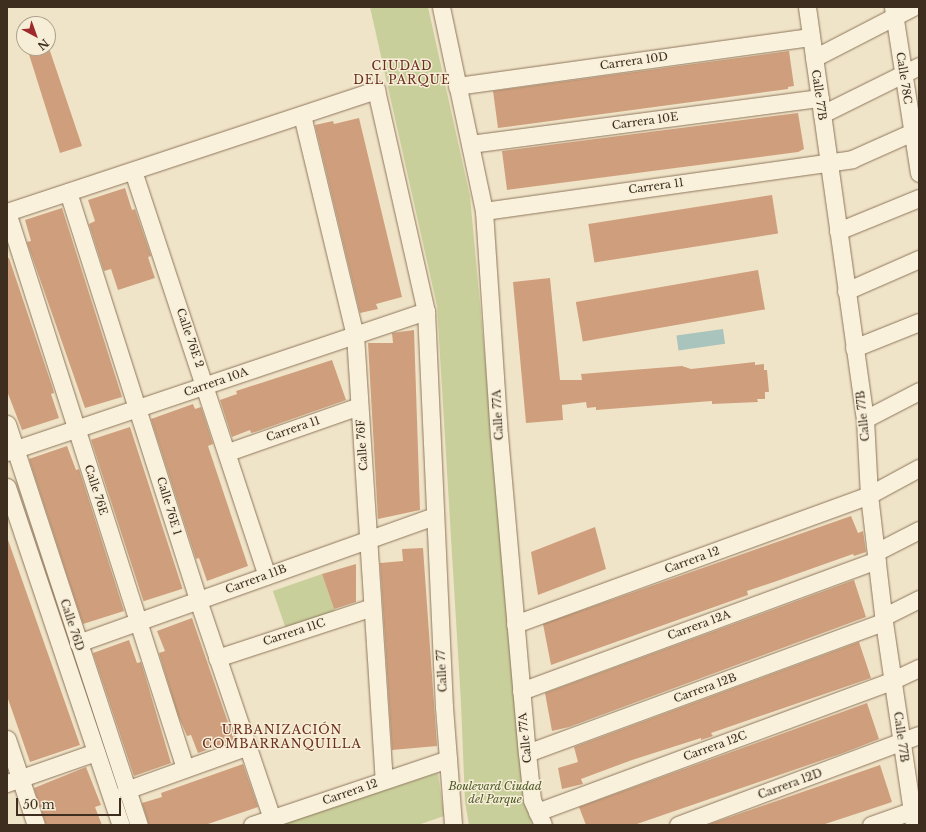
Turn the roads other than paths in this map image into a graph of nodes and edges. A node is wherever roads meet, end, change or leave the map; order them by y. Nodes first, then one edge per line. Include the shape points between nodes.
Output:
1 (441, 7) edge
2 (807, 7) edge
3 (913, 7) edge
4 (894, 12) edge
5 (811, 37) junction
6 (814, 58) junction
7 (919, 66) edge
8 (903, 73) junction
9 (457, 86) junction
10 (821, 106) junction
11 (302, 115) junction
12 (916, 130) edge
13 (470, 144) junction
14 (828, 162) junction
15 (133, 171) junction
16 (919, 173) edge
17 (68, 192) junction
18 (919, 198) edge
19 (484, 211) junction
20 (7, 212) edge
21 (838, 231) junction
22 (919, 259) edge
23 (846, 291) junction
24 (426, 311) junction
25 (919, 322) edge
26 (355, 335) junction
27 (854, 348) junction
28 (205, 385) junction
29 (919, 391) edge
30 (359, 406) junction
31 (138, 408) junction
32 (865, 419) junction
33 (7, 424) edge
34 (77, 429) junction
35 (11, 451) edge
36 (228, 452) junction
37 (919, 468) edge
38 (7, 487) edge
39 (869, 495) junction
40 (435, 516) junction
41 (919, 530) edge
42 (369, 539) junction
43 (876, 556) junction
44 (267, 575) junction
45 (919, 599) edge
46 (198, 600) junction
47 (372, 607) junction
48 (884, 620) junction
49 (138, 621) junction
50 (516, 624) junction
51 (78, 643) junction
52 (217, 658) junction
53 (919, 668) edge
54 (893, 680) junction
55 (521, 691) junction
56 (919, 735) edge
57 (7, 739) edge
58 (902, 743) junction
59 (248, 746) junction
60 (96, 752) junction
61 (527, 753) junction
62 (448, 759) junction
63 (186, 768) junction
64 (384, 780) junction
65 (14, 781) edge
66 (126, 790) junction
67 (914, 810) edge
68 (272, 818) junction
69 (540, 818) edge
70 (449, 824) edge
71 (36, 825) edge
72 (121, 825) edge
73 (139, 825) edge
74 (252, 825) edge
75 (678, 825) edge
76 (871, 825) edge

1 - 9 street, Calle 77A
2 - 5 street, Calle 77B
3 - 4 street
4 - 6 street
4 - 8 street, Calle 78C
5 - 6 street, Calle 77B
5 - 9 street, Carrera 10D
6 - 10 street, Calle 77B
7 - 8 street, Carrera 10E
8 - 10 street, Carrera 10E
8 - 12 street, Calle 78C
9 - 13 street, Calle 77A
10 - 13 street, Carrera 10E
10 - 14 street, Calle 77B
11 - 15 street
11 - 24 street, Calle 77 via 376,90
11 - 26 street, Calle 76F
12 - 14 street, Carrera 11 via 852,158
12 - 16 street, Calle 78C
13 - 19 street, Calle 77A
14 - 19 street, Carrera 11
14 - 21 street, Calle 77B
15 - 17 street
15 - 28 street, Calle 76E 2
17 - 20 street
17 - 31 street, Calle 76E 1
18 - 21 street
19 - 50 street, Calle 77A via 499,435
20 - 34 street, Calle 76E
21 - 23 street, Calle 77B
22 - 23 street
23 - 27 street, Calle 77B
24 - 26 street, Carrera 10A
24 - 40 street, Calle 77
25 - 27 street
26 - 28 street, Carrera 10A
26 - 30 street, Calle 76F
27 - 32 street, Calle 77B
28 - 31 street, Carrera 10A
28 - 36 street, Calle 76E 2
29 - 32 street
30 - 36 street, Carrera 11
30 - 42 street, Calle 76F
31 - 34 street, Carrera 10A
31 - 46 street, Calle 76E 1
32 - 39 street, Calle 77B
33 - 35 street, Calle 76D
34 - 35 street, Carrera 10A
34 - 49 street, Calle 76E
35 - 51 street, Calle 76D
36 - 44 street, Calle 76E 2
37 - 39 street, Carrera 12
38 - 60 street, Calle 76D
39 - 43 street, Calle 77B
39 - 50 street, Carrera 12
40 - 42 street, Carrera 11B
40 - 62 street, Calle 77
41 - 43 street, Carrera 12A
42 - 44 street, Carrera 11B
42 - 47 street, Calle 76F
43 - 48 street, Calle 77B
43 - 55 street, Carrera 12A
44 - 46 street, Carrera 11B
45 - 48 street, Carrera 12B
46 - 49 street, Carrera 11B
46 - 52 street, Calle 76E 1
47 - 52 street, Carrera 11C
47 - 64 street, Calle 76F
48 - 54 street, Calle 77B
48 - 61 street, Carrera 12B
49 - 51 street, Carrera 11B
49 - 63 street, Calle 76E
50 - 55 street, Calle 77A
51 - 66 street, Calle 76D
52 - 59 street, Calle 76E 1
53 - 54 street, Carrera 12C
54 - 58 street, Calle 77B
54 - 69 street, Carrera 12C
55 - 61 street, Calle 77A
56 - 58 street, Carrera 12D
57 - 65 street
58 - 67 street, Calle 77B
58 - 75 street, Carrera 12D
59 - 63 street
59 - 68 street, Calle 76E 1
60 - 65 street
60 - 72 street, Calle 76D
61 - 69 street, Calle 77A via 532,800
62 - 64 street, Carrera 12
62 - 70 street, Calle 77
63 - 66 street
64 - 68 street, Carrera 12
65 - 71 street
66 - 73 street, Calle 76D
67 - 76 street
68 - 74 street, Carrera 12

